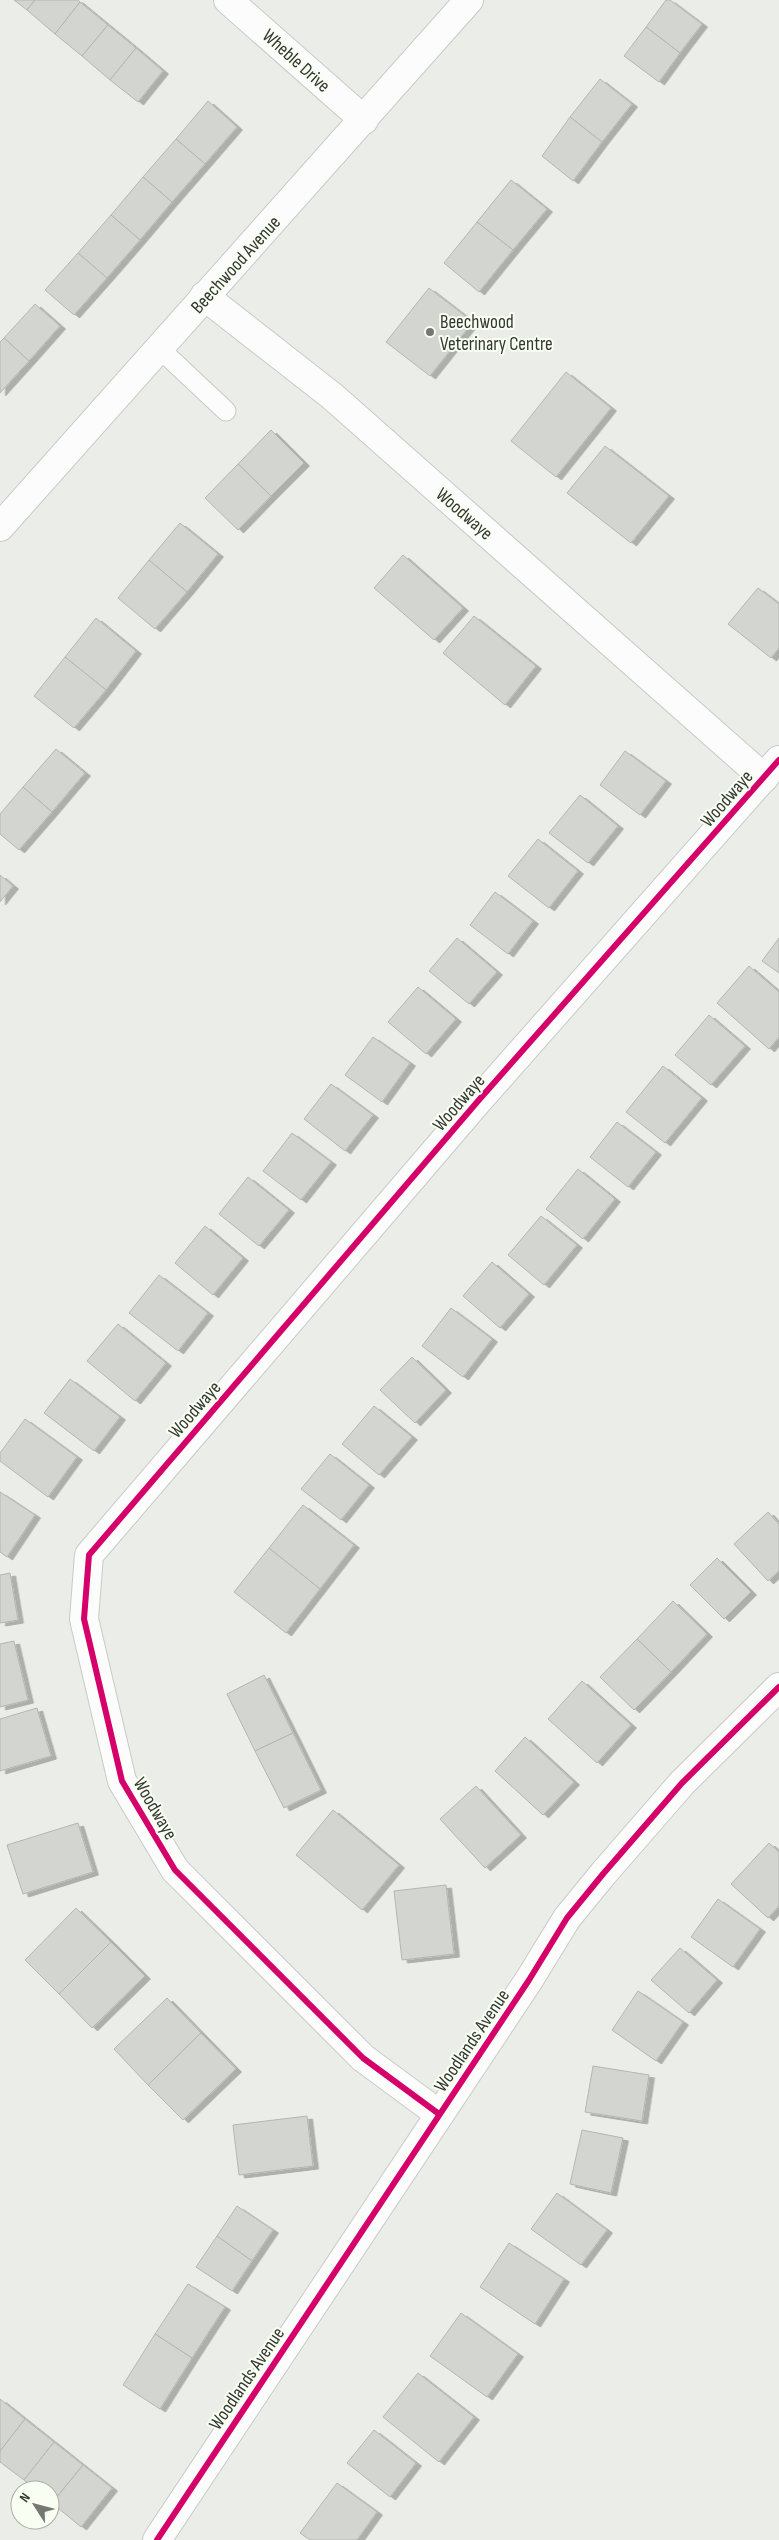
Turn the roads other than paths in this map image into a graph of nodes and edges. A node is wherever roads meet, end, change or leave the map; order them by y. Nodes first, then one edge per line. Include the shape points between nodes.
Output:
1 (228, 0) edge
2 (469, 0) edge
3 (364, 120) junction
4 (204, 296) junction
5 (160, 349) junction
6 (226, 411) dead end
7 (0, 527) edge
8 (771, 769) edge
9 (779, 1687) edge
10 (439, 2114) junction
11 (157, 2540) edge

1 - 3 street, Wheble Drive
2 - 3 street, Beechwood Avenue
3 - 4 street, Beechwood Avenue
4 - 5 street, Beechwood Avenue
4 - 8 street, Woodwaye via 332,396
5 - 6 lane
5 - 7 street, Beechwood Avenue
8 - 10 street, Woodwaye via 478,1101 90,1555 84,1619 122,1781 175,1870 363,2058
9 - 10 street, Woodlands Avenue via 682,1783 567,1918
10 - 11 street, Woodlands Avenue

